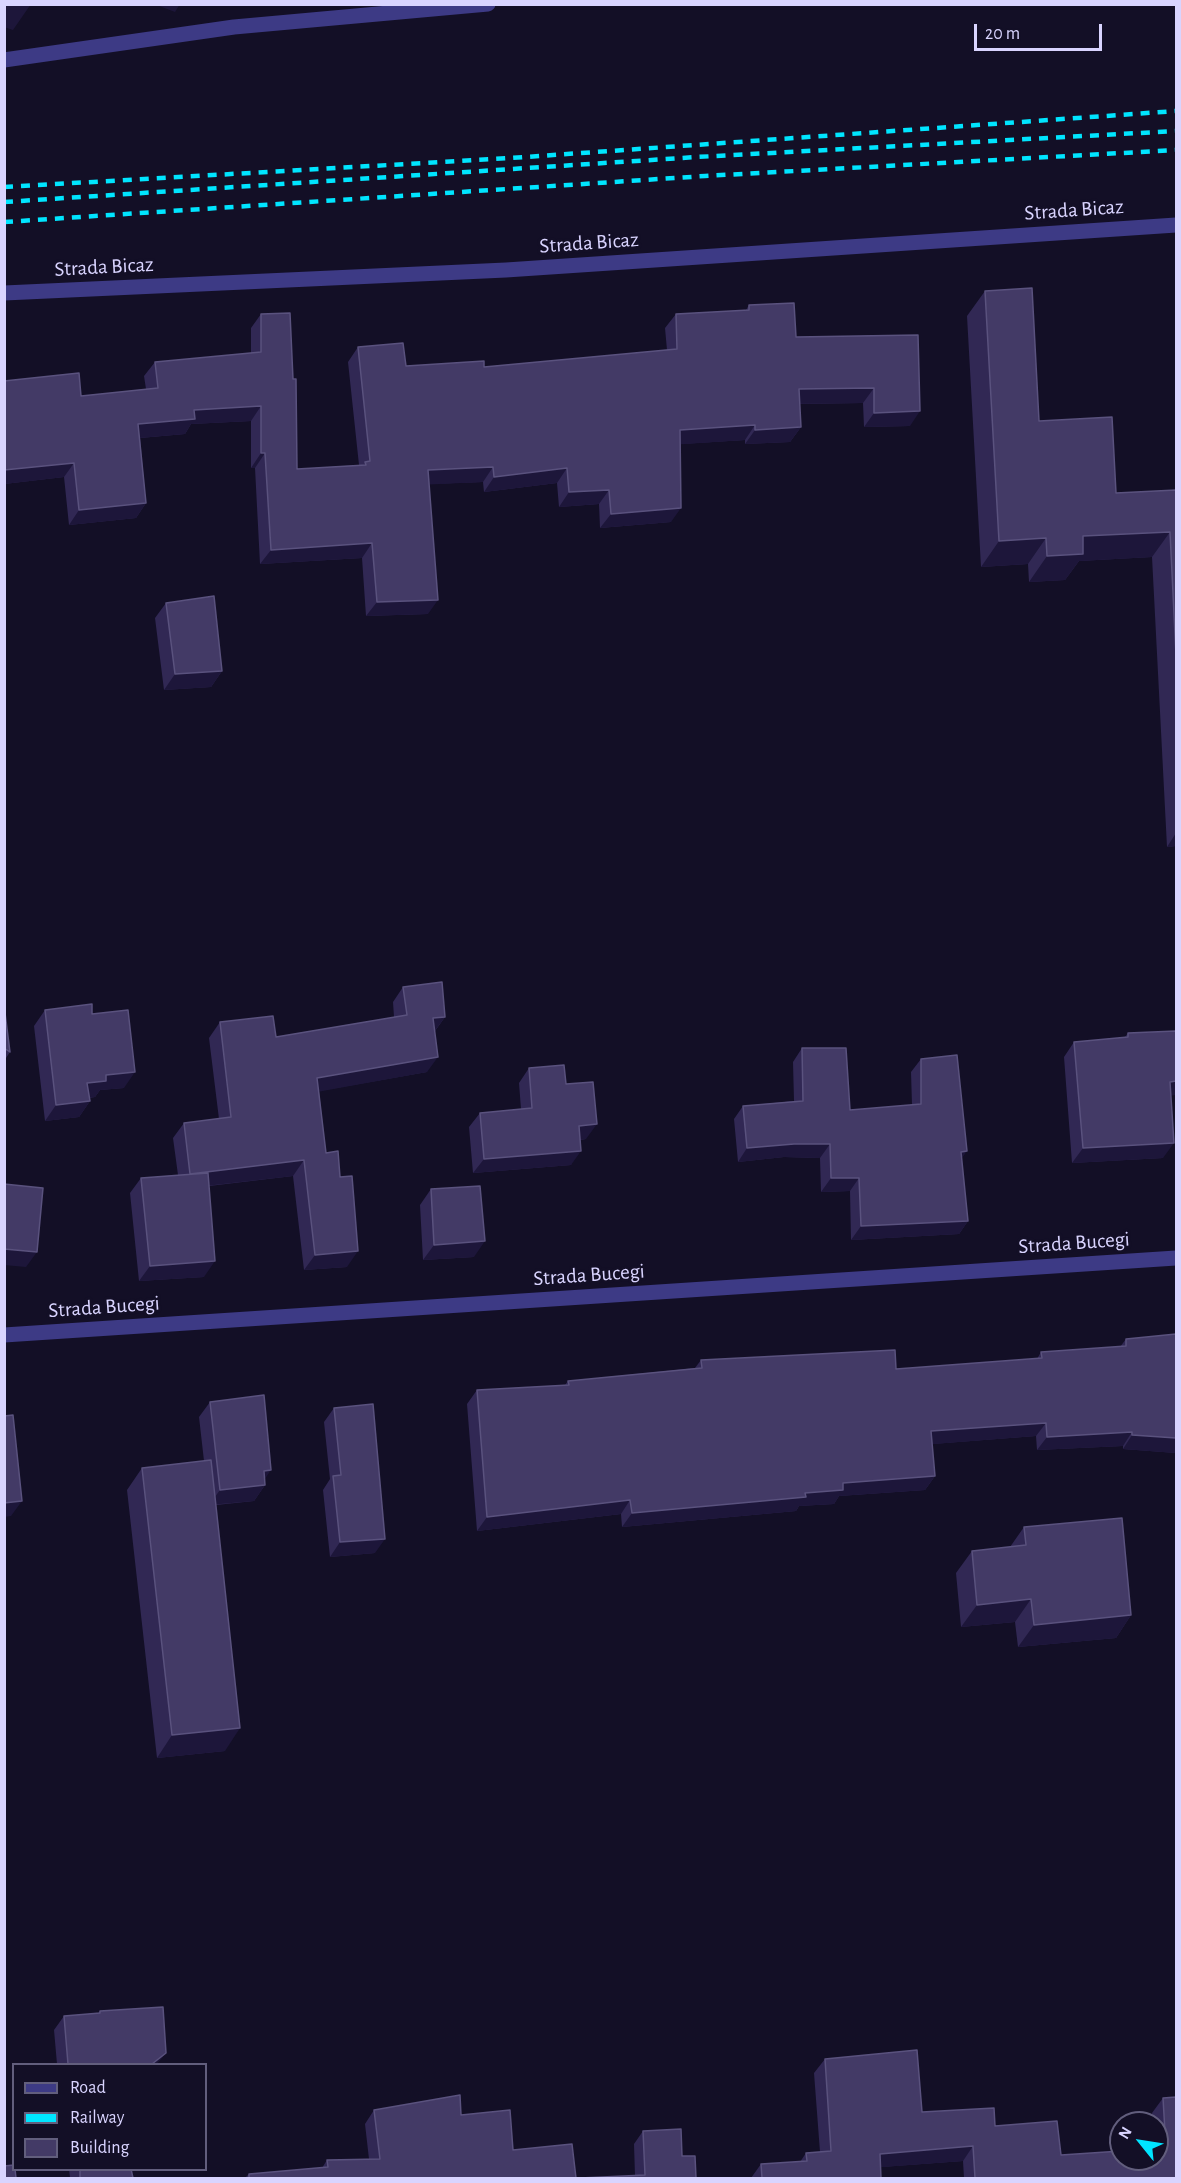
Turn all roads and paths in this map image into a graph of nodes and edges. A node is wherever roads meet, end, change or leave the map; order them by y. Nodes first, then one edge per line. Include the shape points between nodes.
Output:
1 (488, 4) edge
2 (4, 60) edge
3 (1176, 225) edge
4 (4, 292) edge
5 (1176, 1258) edge
6 (4, 1335) edge

1 - 2 street via 234,27
3 - 4 street, Strada Bicaz via 506,270
5 - 6 street, Strada Bucegi

